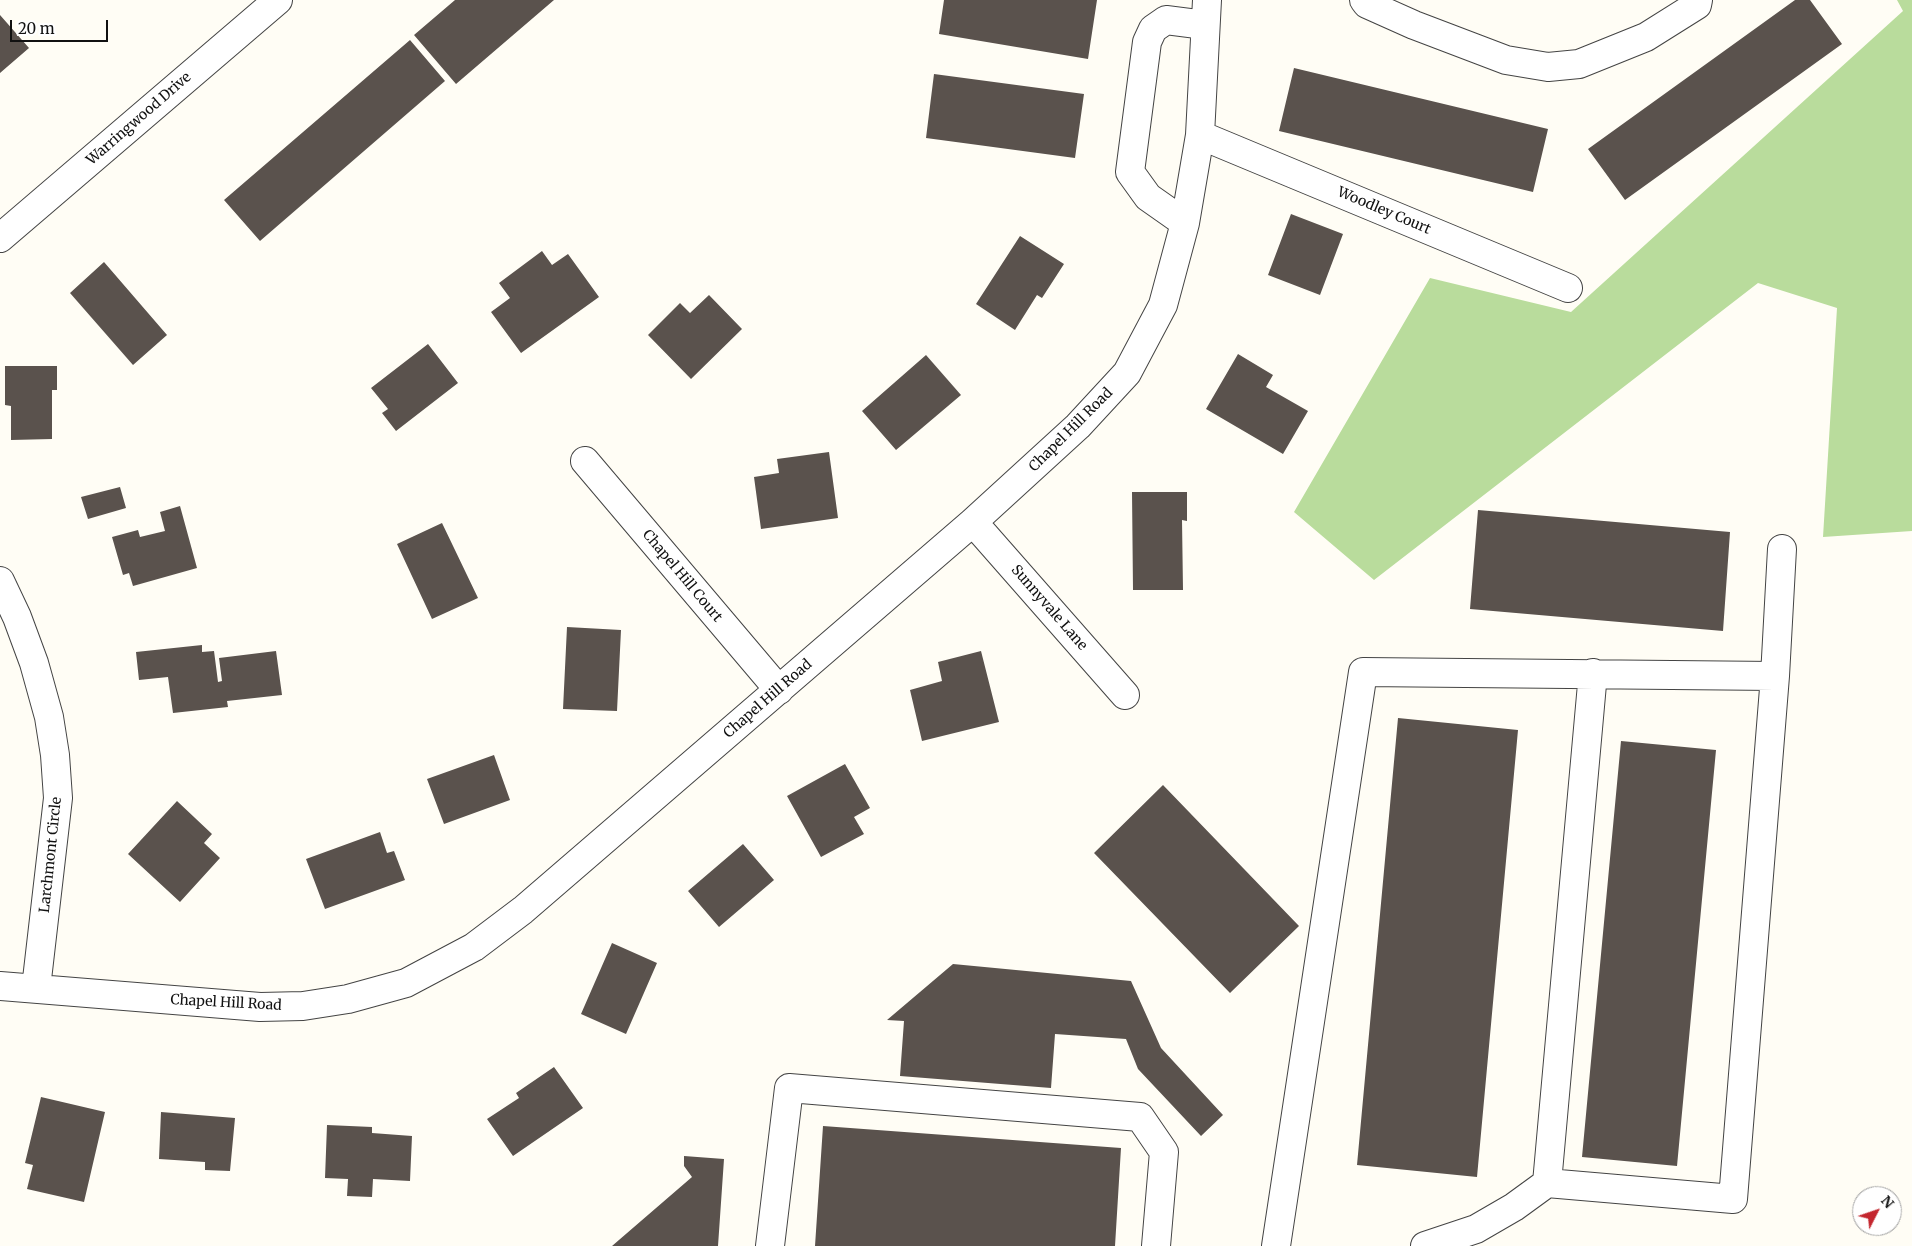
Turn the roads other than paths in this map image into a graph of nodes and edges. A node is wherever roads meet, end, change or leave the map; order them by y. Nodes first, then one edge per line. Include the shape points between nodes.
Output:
1 (278, 0) edge
2 (1364, 0) edge
3 (1698, 0) edge
4 (1206, 12) edge
5 (1200, 135) junction
6 (1185, 223) junction
7 (0, 238) edge
8 (1568, 288) dead end
9 (585, 461) dead end
10 (974, 522) junction
11 (1782, 549) dead end
12 (0, 581) edge
13 (1593, 673) junction
14 (1775, 676) junction
15 (779, 690) junction
16 (1125, 695) dead end
17 (0, 986) edge
18 (36, 988) junction
19 (1547, 1183) junction
20 (770, 1246) edge
21 (1156, 1246) edge
22 (1276, 1246) edge
23 (1425, 1246) edge

1 - 7 street, Warringwood Drive
2 - 3 street via 1414,25 1506,60 1548,68 1579,64 1646,36 1697,5
4 - 5 street, Chapel Hill Road
4 - 6 street via 1166,20 1153,29 1147,42 1130,172 1148,197
5 - 6 street, Chapel Hill Road
5 - 8 street, Woodley Court
6 - 10 street, Chapel Hill Road via 1163,305 1127,373 1078,426
9 - 15 street, Chapel Hill Court
10 - 15 street, Chapel Hill Road
10 - 16 street, Sunnyvale Lane
11 - 14 street
12 - 18 street, Larchmont Circle via 34,663 49,717 55,755 58,798
13 - 14 street
13 - 19 street
13 - 22 street via 1363,672
14 - 19 street via 1733,1199
15 - 18 street, Chapel Hill Road via 523,910 474,947 406,983 348,999 303,1006 260,1007
17 - 18 street, Chapel Hill Road
19 - 23 street via 1476,1229
20 - 21 street via 789,1088 1140,1117 1164,1152

